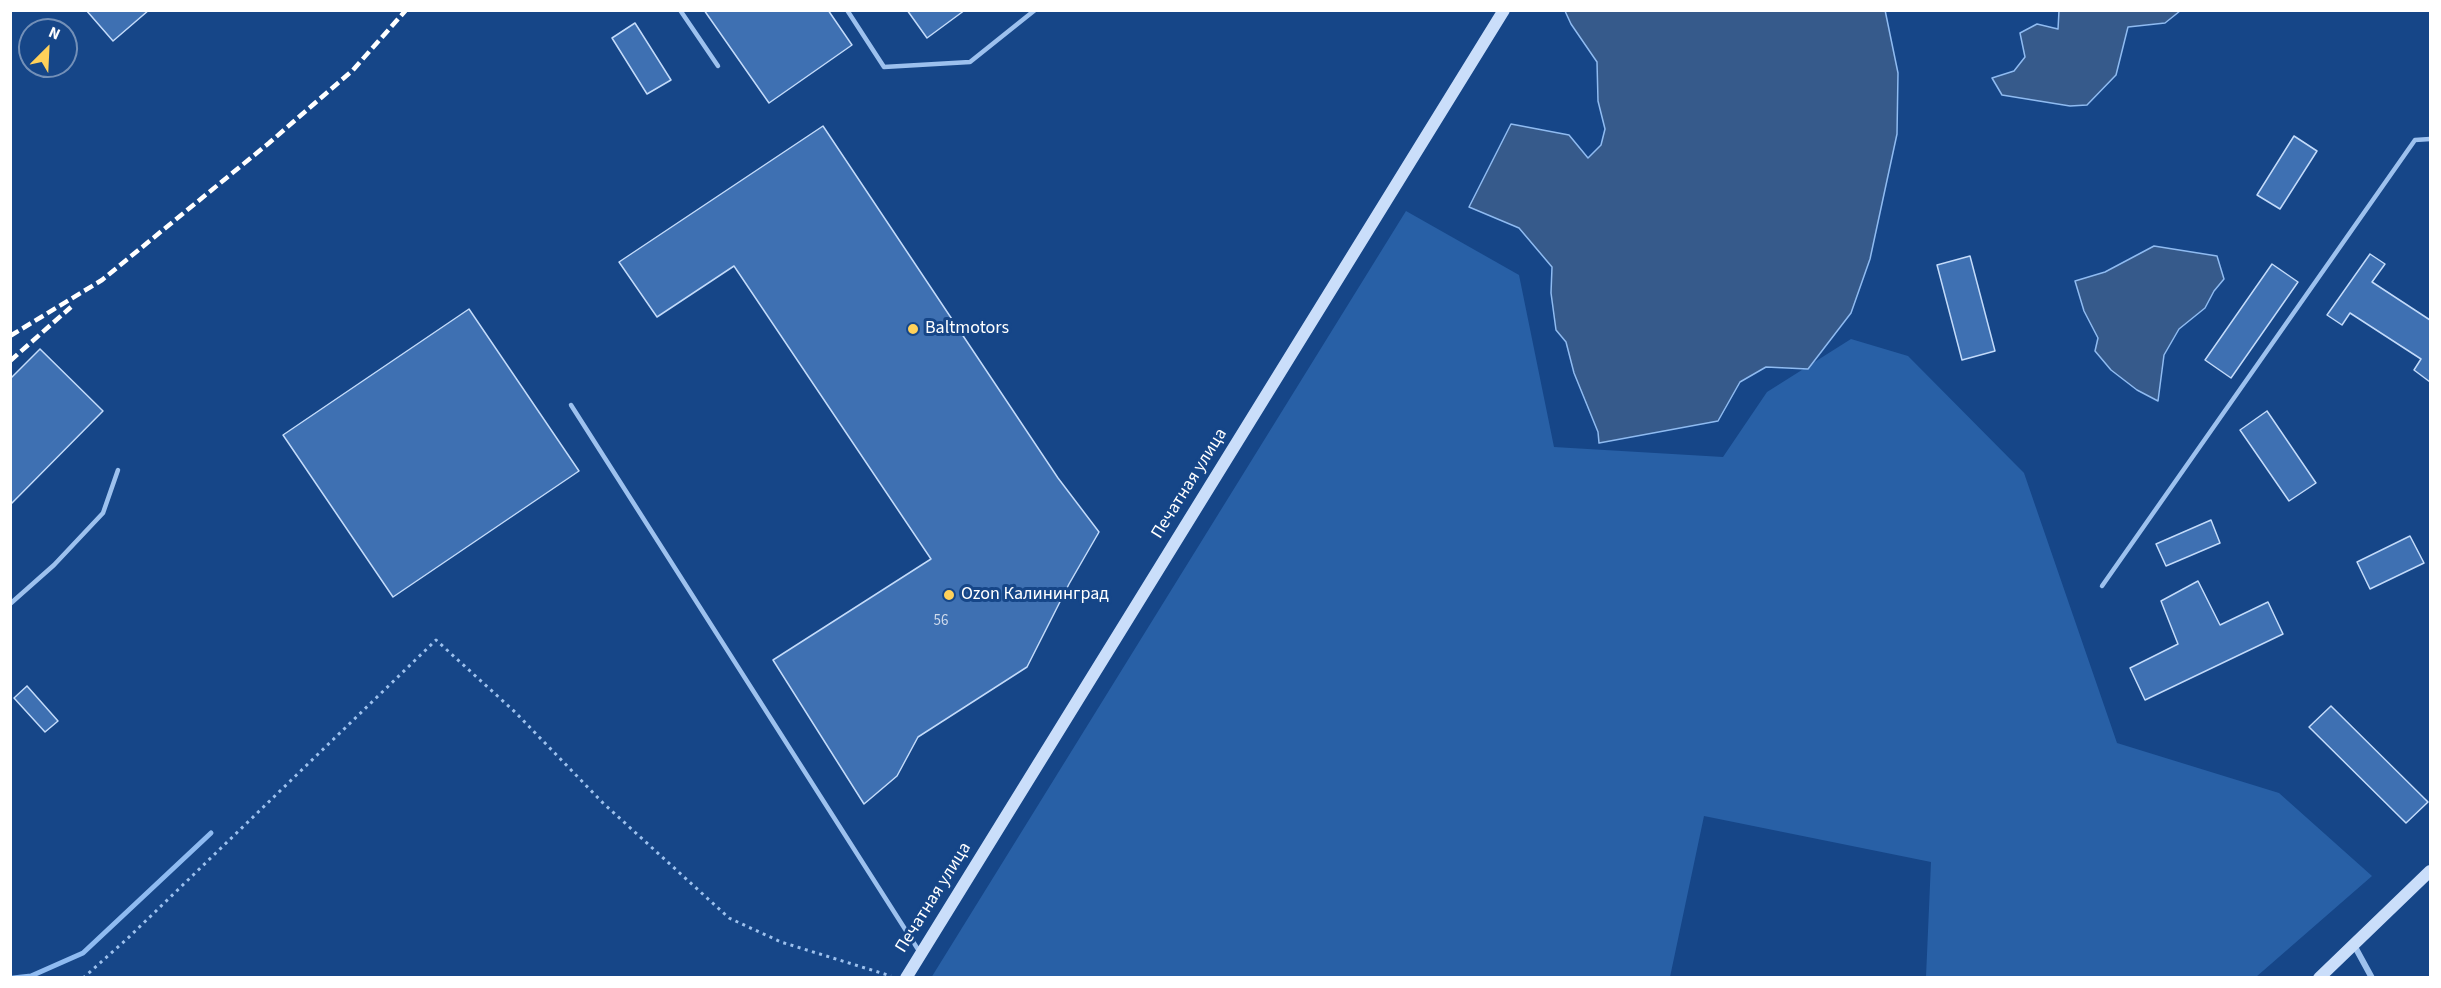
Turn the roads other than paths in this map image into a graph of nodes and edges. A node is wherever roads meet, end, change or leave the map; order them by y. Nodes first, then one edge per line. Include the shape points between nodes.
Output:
1 (680, 10) edge
2 (847, 10) edge
3 (1035, 10) edge
4 (1504, 10) edge
5 (718, 66) dead end
6 (2430, 139) edge
7 (571, 405) dead end
8 (118, 470) dead end
9 (2102, 586) dead end
10 (10, 604) edge
11 (2430, 871) edge
12 (2353, 945) junction
13 (920, 954) junction
14 (906, 978) edge
15 (2319, 978) edge
16 (2372, 978) edge

1 - 5 lane
2 - 3 lane via 884,68 970,62
4 - 13 street, Печатная улица
6 - 9 lane via 2415,140
7 - 13 lane
8 - 10 lane via 103,513
11 - 12 street
12 - 15 street
12 - 16 street
13 - 14 street, Печатная улица

